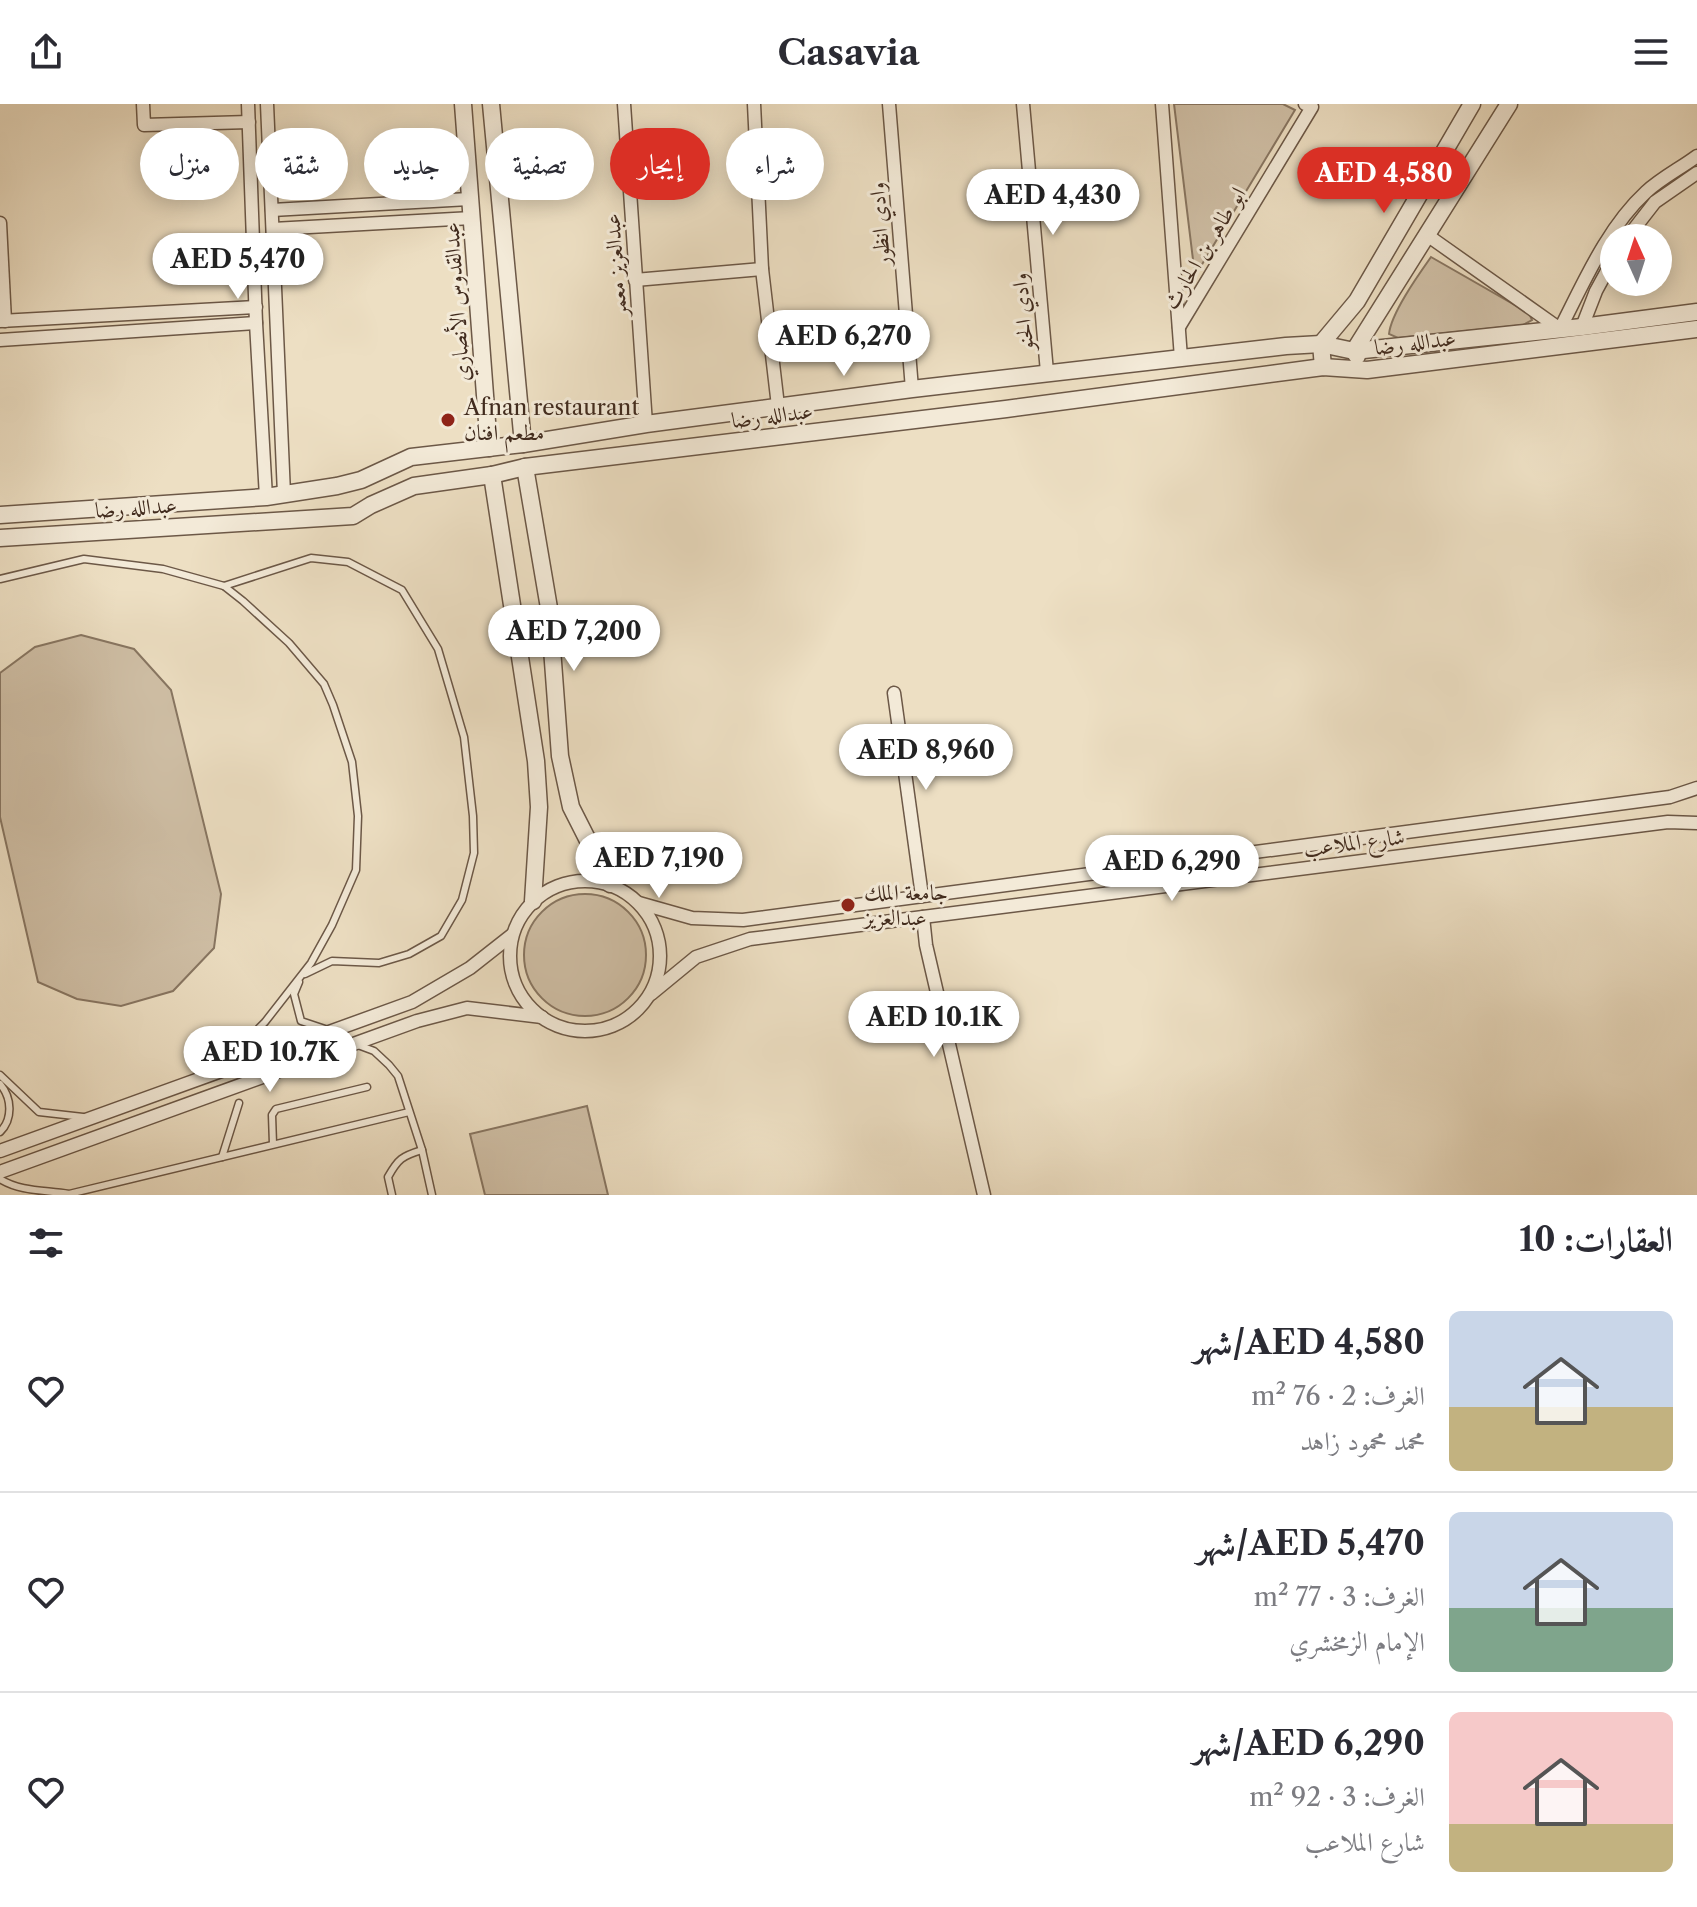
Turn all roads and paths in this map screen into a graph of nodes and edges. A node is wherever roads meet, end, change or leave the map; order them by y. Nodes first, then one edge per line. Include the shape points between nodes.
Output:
1 (143, 104) edge
2 (248, 104) edge
3 (267, 104) edge
4 (463, 104) edge
5 (491, 104) edge
6 (624, 104) edge
7 (754, 104) edge
8 (889, 104) edge
9 (1023, 104) edge
10 (1162, 104) edge
11 (1472, 104) edge
12 (1509, 104) edge
13 (1308, 106) edge
14 (249, 122) junction
15 (465, 128) edge
16 (1697, 156) edge
17 (1697, 173) edge
18 (469, 199) edge
19 (451, 200) edge
20 (272, 210) junction
21 (472, 218) junction
22 (0, 223) edge
23 (1638, 224) edge
24 (273, 229) junction
25 (1427, 235) junction
26 (762, 269) junction
27 (635, 280) junction
28 (1600, 284) edge
29 (256, 307) junction
30 (1697, 312) edge
31 (2, 321) edge
32 (256, 323) junction
33 (1179, 327) junction
34 (1582, 327) junction
35 (1560, 329) junction
36 (1697, 329) edge
37 (0, 340) edge
38 (1321, 344) junction
39 (1354, 351) junction
40 (1181, 358) junction
41 (1323, 367) junction
42 (1367, 370) junction
43 (1047, 372) junction
44 (912, 389) junction
45 (778, 406) junction
46 (646, 424) junction
47 (523, 444) junction
48 (489, 448) junction
49 (525, 467) junction
50 (492, 475) junction
51 (284, 494) junction
52 (266, 497) junction
53 (0, 515) edge
54 (0, 538) edge
55 (0, 579) edge
56 (224, 586) junction
57 (894, 693) dead end
58 (1697, 788) edge
59 (1697, 823) edge
60 (610, 884) junction
61 (922, 896) junction
62 (533, 901) junction
63 (639, 903) junction
64 (923, 917) junction
65 (512, 935) junction
66 (302, 975) junction
67 (651, 994) junction
68 (542, 1017) junction
69 (331, 1031) junction
70 (355, 1044) junction
71 (214, 1074) junction
72 (0, 1075) edge
73 (0, 1084) edge
74 (367, 1087) dead end
75 (239, 1103) dead end
76 (409, 1112) junction
77 (90, 1118) junction
78 (0, 1132) edge
79 (273, 1144) junction
80 (422, 1150) junction
81 (0, 1151) edge
82 (222, 1157) junction
83 (0, 1172) edge
84 (0, 1179) edge
85 (392, 1195) edge
86 (432, 1195) edge
87 (984, 1195) edge

1 - 14 street via 144,125
2 - 14 street
3 - 20 street
4 - 15 street, عبدالقدوس الأنصاري
5 - 47 street
6 - 27 street, عبدالعزيز معمر
7 - 26 street
8 - 44 street, وادي انظور
9 - 43 street, وادي الحنو
10 - 33 street
11 - 38 street via 1357,301
12 - 25 street
13 - 33 street, ابو طاهر بن الحارث
14 - 29 street
16 - 35 street via 1647,192 1618,225
17 - 23 street via 1655,202
18 - 21 street, عبدالقدوس الأنصاري
19 - 20 street
20 - 24 street
21 - 24 street
21 - 48 street, عبدالقدوس الأنصاري
22 - 31 street
24 - 51 street
25 - 35 street
25 - 39 street
26 - 27 street
26 - 45 street
27 - 46 street, عبدالعزيز معمر
28 - 34 street
29 - 31 street
29 - 32 street
30 - 34 street, عبدالله رضا
32 - 37 street
32 - 52 street
33 - 40 street
34 - 35 street, عبدالله رضا
35 - 39 street, عبدالله رضا
36 - 42 street, عبدالله رضا
38 - 39 street, عبدالله رضا
38 - 40 street, عبدالله رضا
38 - 41 street
39 - 42 street
40 - 43 street, عبدالله رضا
41 - 42 street, عبدالله رضا
41 - 49 street, عبدالله رضا
43 - 44 street, عبدالله رضا
44 - 45 street, عبدالله رضا
45 - 46 street, عبدالله رضا
46 - 47 street, عبدالله رضا
47 - 48 street, عبدالله رضا
48 - 51 street, عبدالله رضا via 411,457 361,480
49 - 50 street, عبدالله رضا
49 - 60 street via 549,608 560,756 571,807
50 - 54 street, عبدالله رضا via 414,486 353,516
50 - 62 street via 536,761
51 - 52 street, عبدالله رضا
52 - 53 street, عبدالله رضا
55 - 56 lane via 84,559 163,569
56 - 66 lane via 289,643 324,684 352,762 356,870
56 - 66 lane via 311,558 348,562 402,590 438,649 464,737 474,853 462,900 441,936 379,963 332,961
57 - 61 street
58 - 61 street, شارع الملاعب via 1670,797
59 - 64 street, شارع الملاعب via 1668,822
60 - 62 street via 569,882
60 - 63 street
61 - 63 street, شارع الملاعب via 743,920 692,918
62 - 65 street
63 - 67 street via 654,923 660,947
64 - 67 street, شارع الملاعب via 750,939 696,957
64 - 87 street
65 - 68 street via 509,959 514,981
65 - 69 street via 470,968 412,1002
66 - 69 lane via 294,994 301,1021
66 - 71 lane
67 - 68 street via 613,1026 589,1031 564,1028
68 - 70 street via 467,1008
69 - 71 street
70 - 76 lane via 374,1051 398,1076
70 - 83 street
71 - 77 street
72 - 77 lane via 39,1112
73 - 78 lane via 10,1105 7,1125
74 - 79 lane via 276,1109
75 - 82 lane
76 - 79 lane
76 - 80 lane
77 - 81 street
79 - 82 lane
80 - 85 lane via 398,1160 388,1177
80 - 86 lane
82 - 84 lane via 69,1194 34,1191

